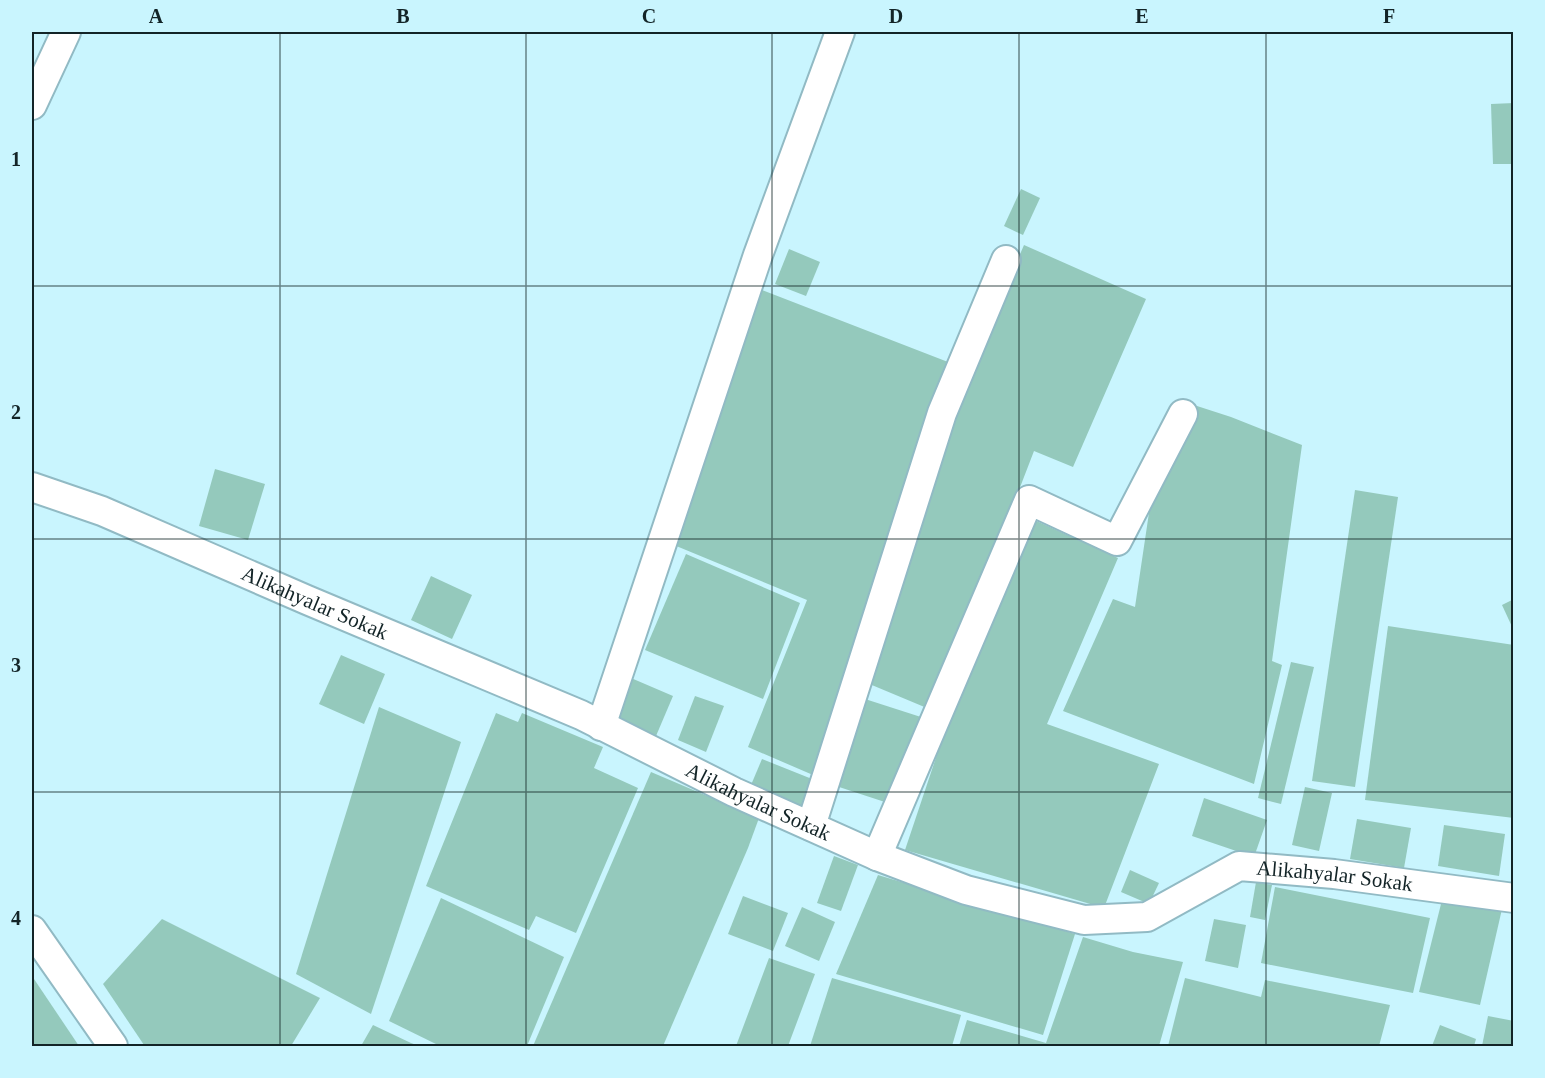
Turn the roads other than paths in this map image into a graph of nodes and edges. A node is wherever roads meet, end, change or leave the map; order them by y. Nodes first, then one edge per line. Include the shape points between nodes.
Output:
1 (66, 32) edge
2 (840, 32) edge
3 (32, 105) edge
4 (1006, 260) dead end
5 (1183, 414) dead end
6 (32, 487) edge
7 (601, 726) junction
8 (811, 826) junction
9 (878, 856) junction
10 (1514, 898) edge
11 (32, 930) edge
12 (112, 1047) edge

1 - 3 street
2 - 7 street via 758,255
4 - 8 street via 942,413
5 - 9 street via 1117,541 1029,500
6 - 7 street, Alikahyalar Sokak via 102,512
7 - 8 street, Alikahyalar Sokak
8 - 9 street, Alikahyalar Sokak
9 - 10 street, Alikahyalar Sokak via 966,890 1084,920 1146,917 1239,866 1334,874
11 - 12 street

